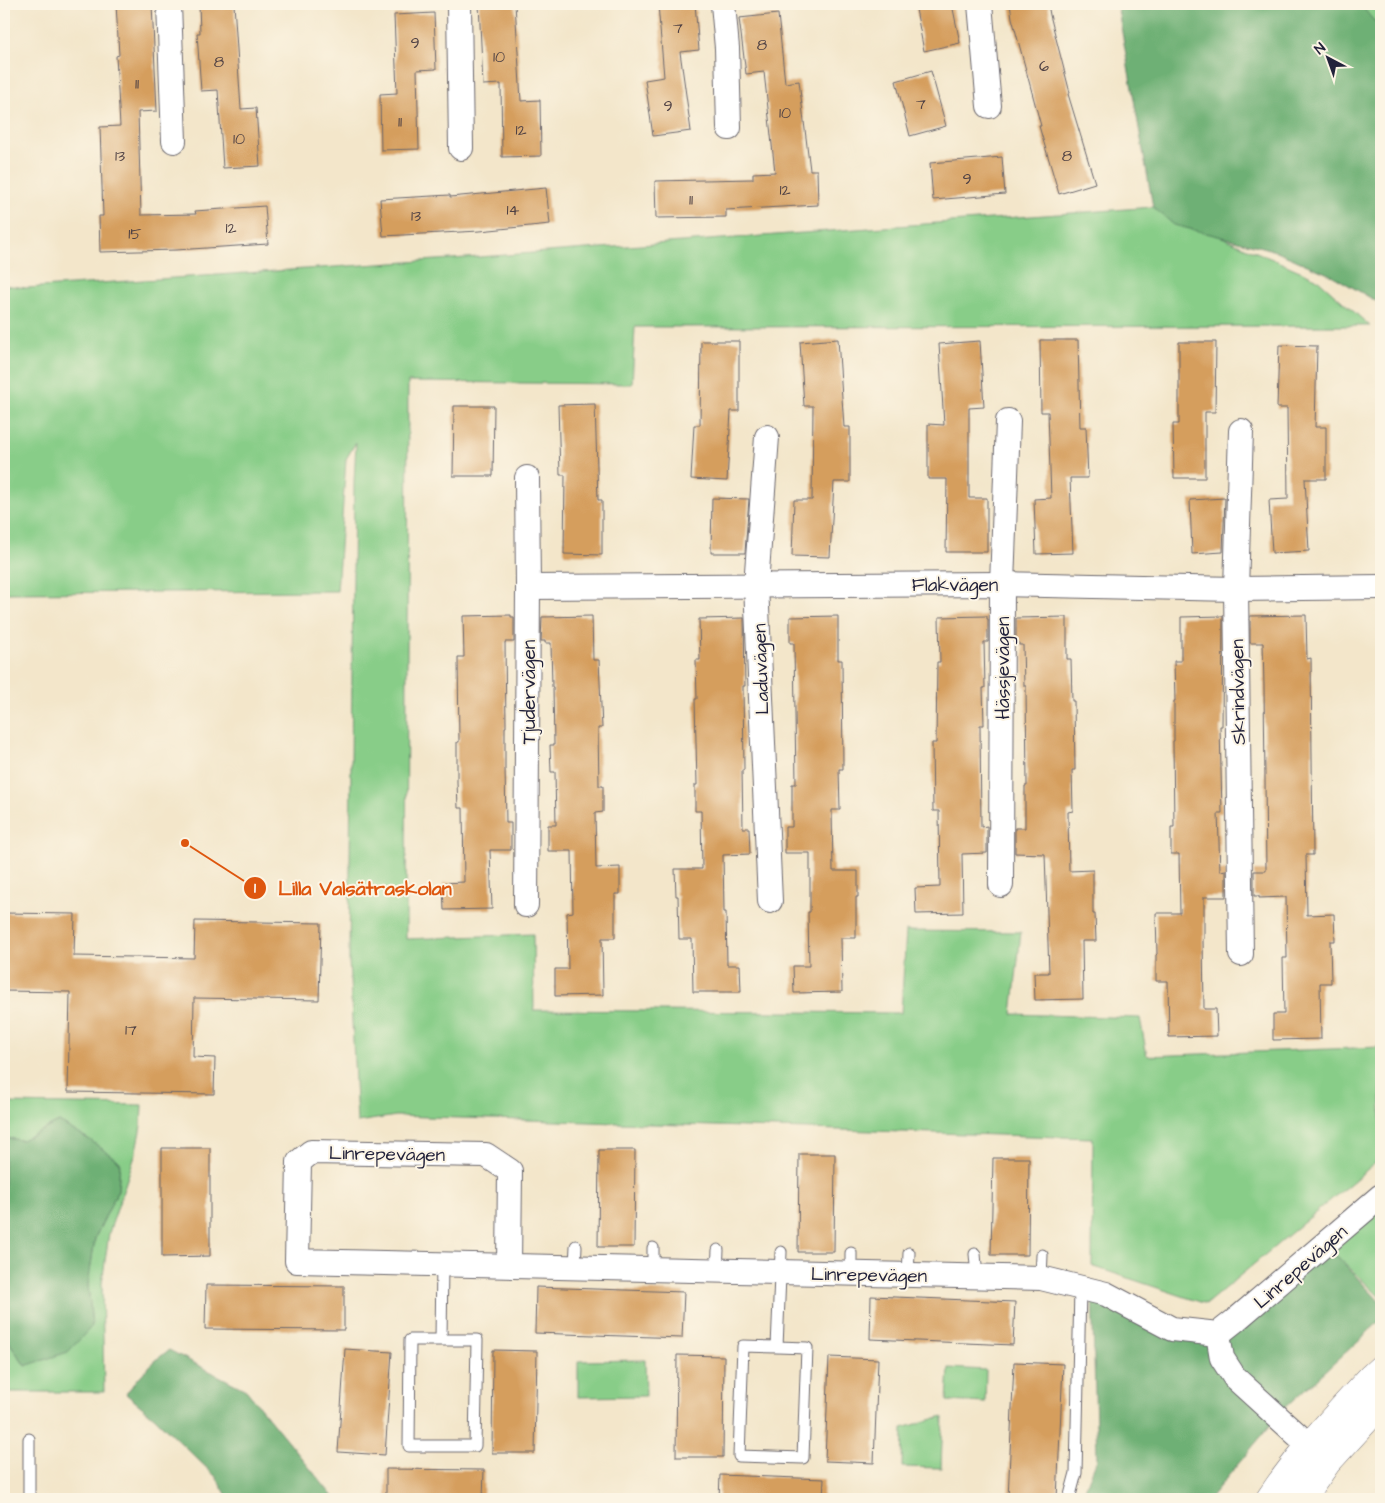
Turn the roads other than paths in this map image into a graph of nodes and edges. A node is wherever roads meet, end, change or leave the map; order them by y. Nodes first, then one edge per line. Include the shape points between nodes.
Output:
1 (169, 4) edge
2 (459, 4) edge
3 (723, 4) edge
4 (980, 4) edge
5 (989, 106) dead end
6 (729, 128) dead end
7 (174, 141) dead end
8 (461, 148) dead end
9 (1008, 421) dead end
10 (1241, 431) dead end
11 (767, 437) dead end
12 (527, 478) dead end
13 (1002, 584) junction
14 (756, 585) junction
15 (528, 587) junction
16 (1381, 587) edge
17 (1236, 589) junction
18 (1001, 885) dead end
19 (770, 901) dead end
20 (526, 905) dead end
21 (1242, 954) dead end
22 (1381, 1196) edge
23 (780, 1262) junction
24 (442, 1264) junction
25 (509, 1266) junction
26 (1080, 1288) junction
27 (1218, 1334) junction
28 (441, 1340) junction
29 (777, 1347) junction
30 (1381, 1369) edge
31 (1381, 1403) edge
32 (29, 1439) dead end
33 (1318, 1453) junction
34 (28, 1499) edge
35 (1069, 1499) edge
36 (1270, 1499) edge
37 (1301, 1499) edge

1 - 7 street
2 - 8 street
3 - 6 street
4 - 5 street
9 - 13 street, Hässjevägen
10 - 17 street, Skrindvägen
11 - 14 street, Laduvägen
12 - 15 street, Tjudervägen
13 - 14 street, Flakvägen
13 - 17 street, Flakvägen
13 - 18 street, Hässjevägen
14 - 15 street, Flakvägen
14 - 19 street, Laduvägen
15 - 20 street, Tjudervägen
16 - 17 street, Flakvägen
17 - 21 street, Skrindvägen
22 - 27 street, Linrepevägen
23 - 25 street, Linrepevägen via 576,1257
23 - 26 street, Linrepevägen via 1042,1266
23 - 29 lane
24 - 25 street, Linrepevägen
24 - 25 street, Linrepevägen via 297,1261 299,1162 311,1152 486,1154 510,1171
24 - 28 lane
26 - 27 street, Linrepevägen via 1106,1294 1172,1329
26 - 35 lane via 1076,1473
27 - 33 street via 1222,1358 1235,1378
28 - 28 lane via 410,1340 409,1446 475,1446 477,1340
29 - 29 lane via 807,1348 803,1458 739,1456 743,1346
30 - 33 street via 1371,1378
31 - 33 street
32 - 34 lane
33 - 36 street via 1282,1480
33 - 37 street

